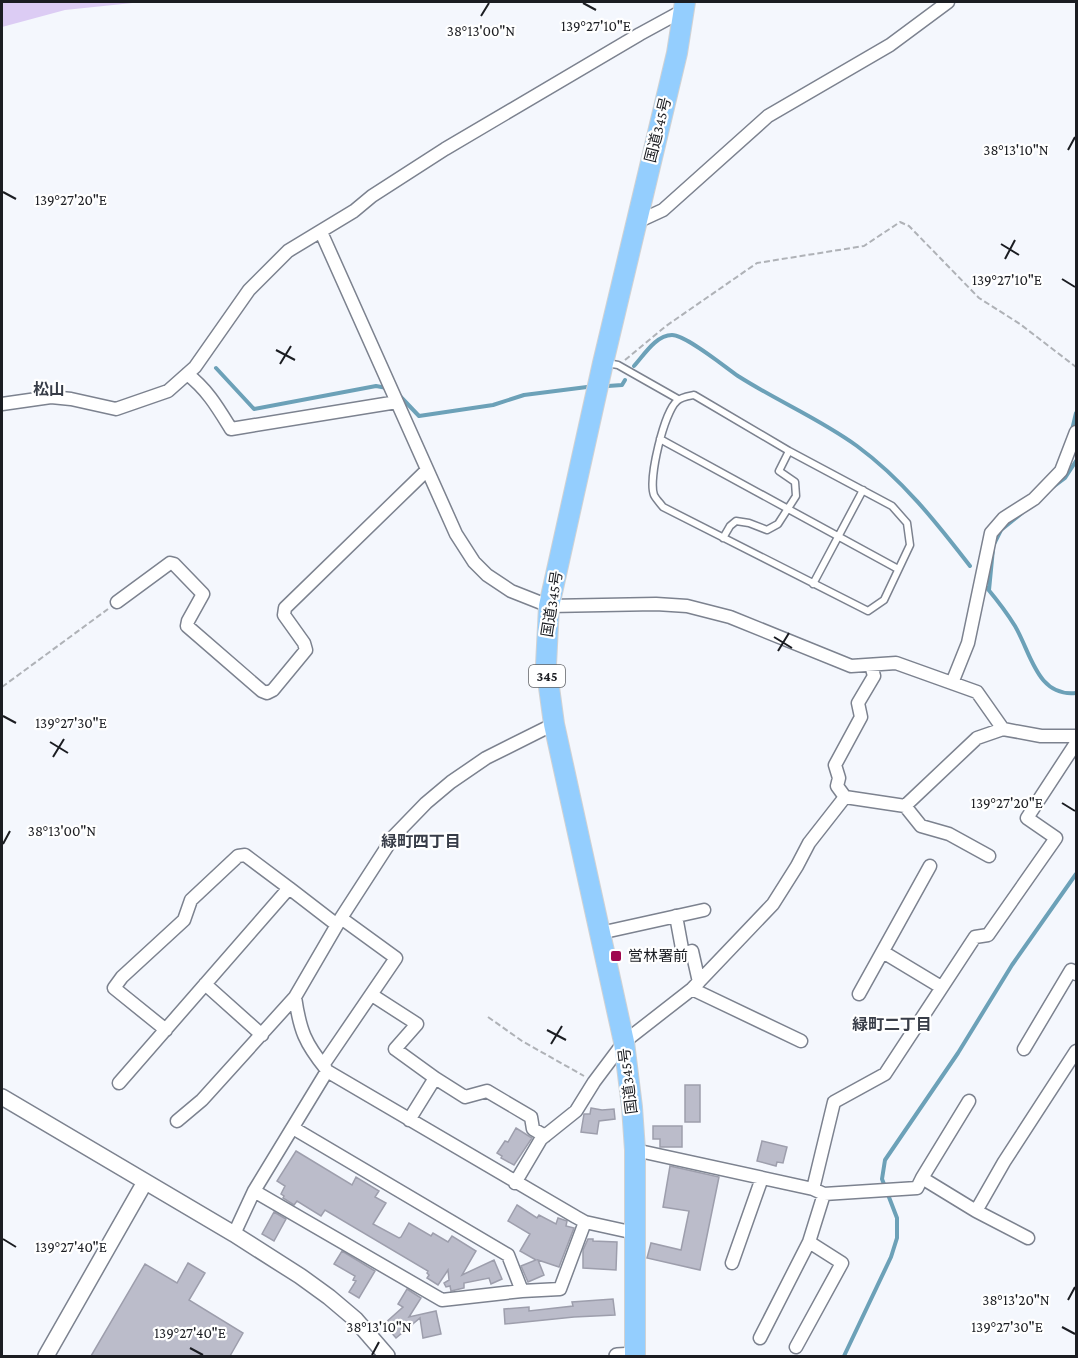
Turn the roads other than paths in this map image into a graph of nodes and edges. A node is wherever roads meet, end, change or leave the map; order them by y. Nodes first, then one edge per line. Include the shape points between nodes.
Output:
1 (948, 2) edge
2 (684, 6) edge
3 (637, 222) junction
4 (321, 232) junction
5 (610, 364) junction
6 (187, 374) junction
7 (678, 399) junction
8 (397, 402) junction
9 (2, 404) edge
10 (1077, 432) edge
11 (660, 439) junction
12 (789, 451) junction
13 (427, 470) junction
14 (863, 490) junction
15 (788, 508) junction
16 (840, 536) junction
17 (723, 538) junction
18 (898, 569) junction
19 (813, 584) junction
20 (117, 602) road end
21 (549, 606) junction
22 (871, 665) junction
23 (952, 682) junction
24 (554, 724) junction
25 (1003, 729) junction
26 (1077, 736) edge
27 (1077, 743) edge
28 (845, 797) junction
29 (904, 806) junction
30 (989, 856) dead end
31 (930, 866) dead end
32 (289, 888) junction
33 (704, 910) dead end
34 (676, 916) junction
35 (339, 922) junction
36 (600, 933) junction
37 (883, 952) junction
38 (1077, 974) edge
39 (205, 984) junction
40 (696, 985) junction
41 (941, 987) junction
42 (859, 994) dead end
43 (372, 995) junction
44 (295, 998) junction
45 (166, 1030) junction
46 (262, 1035) junction
47 (801, 1041) dead end
48 (624, 1042) junction
49 (1024, 1049) dead end
50 (1077, 1051) edge
51 (325, 1068) junction
52 (435, 1078) junction
53 (118, 1083) dead end
54 (969, 1101) dead end
55 (3, 1102) edge
56 (409, 1120) junction
57 (177, 1121) dead end
58 (292, 1128) junction
59 (545, 1136) junction
60 (635, 1150) junction
61 (762, 1178) junction
62 (922, 1178) junction
63 (145, 1182) junction
64 (516, 1183) junction
65 (254, 1191) junction
66 (819, 1192) junction
67 (976, 1211) junction
68 (585, 1222) junction
69 (635, 1233) junction
70 (234, 1234) junction
71 (1028, 1238) dead end
72 (809, 1242) junction
73 (732, 1263) dead end
74 (522, 1291) junction
75 (760, 1338) dead end
76 (796, 1347) dead end
77 (46, 1356) edge
78 (387, 1356) edge
79 (629, 1356) edge

1 - 3 street via 890,45 768,116 663,210
2 - 3 highway, 国道345号 / 345 via 677,53
2 - 4 street via 445,148
3 - 5 highway, 国道345号 / 345
4 - 6 street via 288,250 249,290
4 - 8 street
5 - 7 lane
5 - 21 highway, 国道345号 / 345
6 - 8 street via 201,384 231,429
6 - 9 street via 168,391 116,409 51,397
7 - 11 lane via 668,412
7 - 12 lane via 694,395
8 - 13 street
10 - 23 street via 1061,471 1034,499 1004,518 991,533 968,643
11 - 15 lane
11 - 17 lane via 654,494 663,507
12 - 14 lane
12 - 15 lane via 779,471 795,482 796,496
13 - 20 street via 285,608 284,615 306,650 267,693 187,626 203,594 174,564 170,563
13 - 21 street via 456,534 474,562 511,591
14 - 16 lane
14 - 18 lane via 892,506 907,523 910,545
15 - 16 lane
15 - 17 lane via 778,524 767,530 736,520
16 - 18 lane
16 - 19 lane
17 - 19 lane
18 - 19 lane via 884,600 868,611
21 - 22 street via 687,606 730,617 851,666
21 - 24 highway, 国道345号 / 345 via 546,665
22 - 23 street via 896,663
22 - 28 street via 874,676 858,703 861,717 835,765 840,778 837,786
23 - 25 street via 977,692
24 - 35 street via 486,758 426,803 394,836
24 - 36 highway, 国道345号 / 345
25 - 26 street via 1041,736
25 - 29 street via 977,738
27 - 41 street via 1027,818 1056,838 988,934 975,937
28 - 29 street
28 - 40 street via 809,843 773,904
29 - 30 street via 921,826 949,834
31 - 37 street
32 - 35 street
32 - 39 street
32 - 45 street via 245,855 238,856 191,900 184,920 122,977 114,988
33 - 34 street
34 - 36 street
34 - 40 street via 683,954 692,951
35 - 43 street via 396,958
35 - 44 street
36 - 48 highway, 国道345号 / 345
37 - 41 street
37 - 42 street
38 - 49 street via 1071,970
39 - 45 street
39 - 46 street
40 - 47 street
40 - 48 street
41 - 66 street via 885,1074 834,1102
43 - 51 street
43 - 52 street via 417,1024 395,1049
44 - 46 street
44 - 51 street via 299,1024 309,1048
45 - 53 street
46 - 57 street via 202,1100
48 - 59 street via 576,1111
48 - 60 highway, 国道345号 / 345
50 - 67 street
51 - 56 street
51 - 58 street
52 - 56 street
52 - 59 street via 465,1097 487,1091 531,1118 533,1129
54 - 62 street
55 - 63 street
56 - 64 street
58 - 65 street
58 - 74 street via 508,1255
59 - 64 street
60 - 61 street
60 - 69 highway, 国道345号 / 345
61 - 66 street
61 - 73 street
62 - 66 street via 917,1188
62 - 67 street
63 - 70 street
63 - 77 street
64 - 68 street
65 - 70 street
65 - 74 street via 442,1300
66 - 72 street
67 - 71 street
68 - 69 street
68 - 74 street via 560,1289
69 - 79 highway, 国道345号 / 345
70 - 78 street via 329,1297 355,1319
72 - 75 street
72 - 76 street via 842,1263

